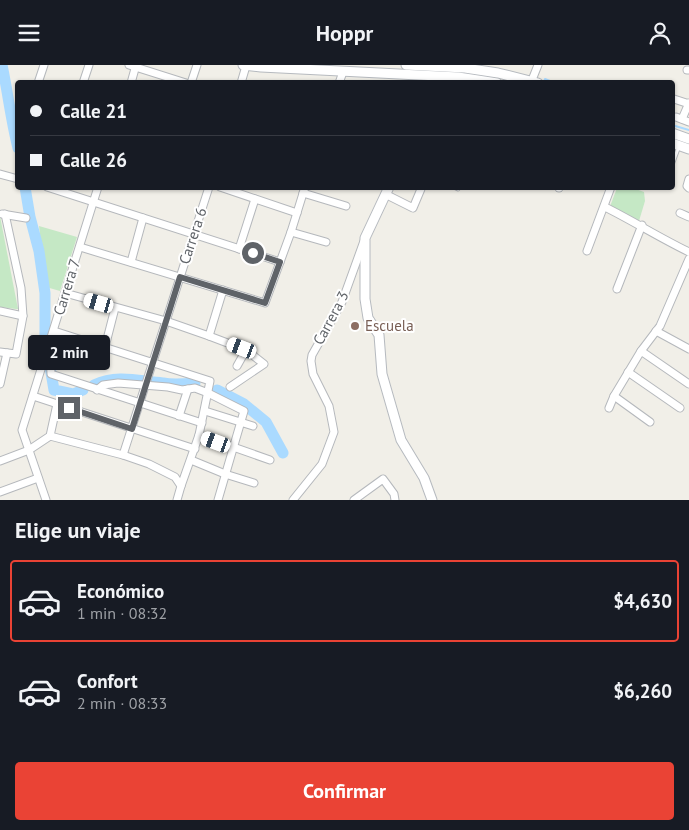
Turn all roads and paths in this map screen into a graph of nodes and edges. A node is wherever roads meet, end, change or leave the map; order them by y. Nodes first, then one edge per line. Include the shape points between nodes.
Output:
1 (44, 65) edge
2 (89, 65) edge
3 (197, 65) edge
4 (245, 65) edge
5 (406, 65) edge
6 (134, 66) edge
7 (343, 72) junction
8 (455, 75) edge
9 (535, 75) edge
10 (39, 80) edge
11 (84, 80) edge
12 (132, 80) edge
13 (177, 80) edge
14 (192, 80) edge
15 (242, 80) edge
16 (340, 80) edge
17 (481, 80) edge
18 (675, 99) edge
19 (689, 104) edge
20 (682, 119) edge
21 (675, 134) edge
22 (689, 139) edge
23 (676, 144) edge
24 (689, 149) edge
25 (0, 173) edge
26 (15, 178) edge
27 (55, 190) edge
28 (97, 190) edge
29 (208, 190) edge
30 (229, 190) edge
31 (304, 190) edge
32 (422, 190) edge
33 (610, 190) edge
34 (387, 191) edge
35 (255, 199) junction
36 (93, 203) junction
37 (346, 206) dead end
38 (604, 207) junction
39 (297, 213) junction
40 (680, 213) dead end
41 (2, 214) edge
42 (689, 217) edge
43 (26, 218) dead end
44 (143, 219) junction
45 (642, 225) junction
46 (291, 232) junction
47 (194, 235) junction
48 (365, 238) junction
49 (326, 242) dead end
50 (80, 247) junction
51 (239, 249) junction
52 (587, 251) dead end
53 (689, 252) edge
54 (689, 259) edge
55 (131, 262) junction
56 (280, 262) junction
57 (180, 277) junction
58 (617, 289) dead end
59 (223, 290) junction
60 (65, 293) junction
61 (115, 307) junction
62 (0, 311) edge
63 (23, 316) junction
64 (166, 321) junction
65 (54, 331) junction
66 (656, 331) junction
67 (209, 336) junction
68 (105, 347) junction
69 (48, 348) junction
70 (689, 349) edge
71 (246, 350) junction
72 (641, 351) junction
73 (3, 352) edge
74 (153, 363) junction
75 (237, 365) dead end
76 (628, 373) junction
77 (0, 384) edge
78 (689, 384) edge
79 (145, 385) junction
80 (230, 387) dead end
81 (188, 389) junction
82 (98, 390) junction
83 (208, 393) junction
84 (33, 396) junction
85 (614, 396) junction
86 (139, 403) junction
87 (57, 404) junction
88 (609, 408) dead end
89 (680, 408) dead end
90 (205, 411) junction
91 (179, 416) junction
92 (241, 422) junction
93 (650, 422) dead end
94 (202, 423) junction
95 (253, 426) dead end
96 (132, 429) junction
97 (199, 435) junction
98 (50, 436) junction
99 (233, 448) junction
100 (195, 449) junction
101 (28, 450) junction
102 (123, 455) junction
103 (191, 460) junction
104 (270, 460) dead end
105 (0, 461) edge
106 (225, 474) junction
107 (38, 479) junction
108 (254, 483) dead end
109 (181, 486) junction
110 (0, 492) edge
111 (180, 499) edge
112 (46, 500) edge
113 (218, 500) edge
114 (293, 500) edge
115 (354, 500) edge
116 (395, 500) edge
117 (432, 500) edge

1 - 10 street
2 - 11 street
3 - 14 street
4 - 7 main road
4 - 15 street
5 - 8 main road
6 - 12 street
6 - 13 street
7 - 8 main road
7 - 16 street
8 - 9 main road
8 - 17 main road
18 - 19 street
19 - 20 street
21 - 22 main road
23 - 24 main road
25 - 26 street
27 - 36 street
28 - 36 street, Carrera 7
29 - 47 street, Carrera 6
30 - 35 street
31 - 37 street
31 - 39 street
32 - 34 street via 413,208
33 - 38 street
34 - 48 main road, Carrera 3
35 - 39 street
35 - 51 street
36 - 44 street
36 - 50 street, Carrera 7
38 - 45 street
38 - 52 street
39 - 46 street
40 - 42 street
41 - 43 street
41 - 63 street via 21,288
44 - 47 street
44 - 55 street
45 - 53 street via 649,232
45 - 58 street
46 - 49 street
46 - 56 street
47 - 51 street
47 - 57 street, Carrera 6
48 - 114 street, Carrera 3 via 342,302 311,361 313,374 329,406 334,432 322,465
48 - 117 main road via 368,318 379,335 382,374 401,440 424,478
50 - 55 street
50 - 60 street, Carrera 7
51 - 56 street
54 - 66 street
55 - 57 street
56 - 59 street via 265,303
57 - 59 street
57 - 64 street, Carrera 6
59 - 67 street
60 - 61 street
60 - 65 street, Carrera 7
61 - 64 street
61 - 68 street
62 - 63 street
63 - 73 street via 16,354
64 - 67 street
64 - 74 street, Carrera 6
65 - 68 street
65 - 69 street, Carrera 7
66 - 70 street
66 - 72 street
67 - 71 street
68 - 74 street
69 - 82 street via 51,374
69 - 84 street, Carrera 7
71 - 75 street
71 - 80 street via 264,364
72 - 76 street
72 - 78 street
73 - 77 street
74 - 79 street, Carrera 6
74 - 83 street via 210,381
76 - 85 street
76 - 89 street
79 - 81 street
79 - 82 street via 118,383 103,385
79 - 86 street, Carrera 6
81 - 83 street
81 - 91 street
82 - 86 street
83 - 90 street
83 - 92 street via 244,411
84 - 87 street
84 - 101 street, Carrera 7 via 22,430
85 - 88 street
85 - 93 street
86 - 91 street
86 - 96 street, Carrera 6
87 - 96 street
87 - 98 street
90 - 92 street
90 - 94 street
91 - 94 street
92 - 95 street
92 - 99 street
94 - 97 street
96 - 100 street
96 - 102 street, Carrera 6
97 - 99 street
97 - 100 street
98 - 101 street
98 - 102 street
99 - 104 street
99 - 106 street
100 - 103 street
101 - 105 street
101 - 107 street, Carrera 7
102 - 109 street via 175,477
103 - 106 street
103 - 109 street
106 - 108 street
106 - 113 street
107 - 110 street
107 - 112 street, Carrera 7
109 - 111 street
115 - 116 street via 382,479

